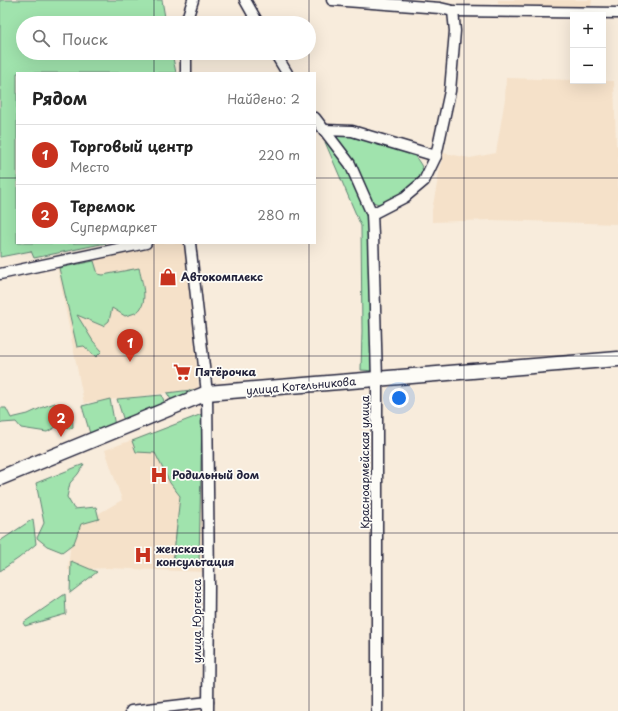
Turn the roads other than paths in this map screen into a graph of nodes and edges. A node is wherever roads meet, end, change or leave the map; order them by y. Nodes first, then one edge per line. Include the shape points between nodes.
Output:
1 (193, 0) edge
2 (245, 0) edge
3 (332, 0) edge
4 (439, 4) edge
5 (454, 11) junction
6 (618, 13) edge
7 (188, 16) edge
8 (254, 16) edge
9 (186, 60) edge
10 (279, 60) edge
11 (186, 72) edge
12 (286, 72) edge
13 (316, 119) edge
14 (324, 130) junction
15 (436, 156) junction
16 (372, 214) junction
17 (141, 244) edge
18 (190, 244) edge
19 (0, 274) edge
20 (618, 359) edge
21 (377, 380) junction
22 (207, 393) junction
23 (0, 478) edge
24 (208, 706) edge
25 (131, 711) edge
26 (377, 711) edge

1 - 7 street
2 - 8 street
3 - 4 street
4 - 5 street
5 - 6 street
5 - 15 street via 450,91
9 - 11 street
10 - 12 street
13 - 14 street, Красноармейская улица
14 - 15 street via 352,131
14 - 16 street, Красноармейская улица via 350,164
15 - 16 street via 424,181 405,197
16 - 21 street, Красноармейская улица
17 - 19 street
18 - 22 street, улица Юргенса
20 - 21 street, улица Котельникова
21 - 22 street, улица Котельникова
21 - 26 street, Красноармейская улица
22 - 23 street, улица Котельникова
22 - 24 street, улица Юргенса
24 - 25 street

